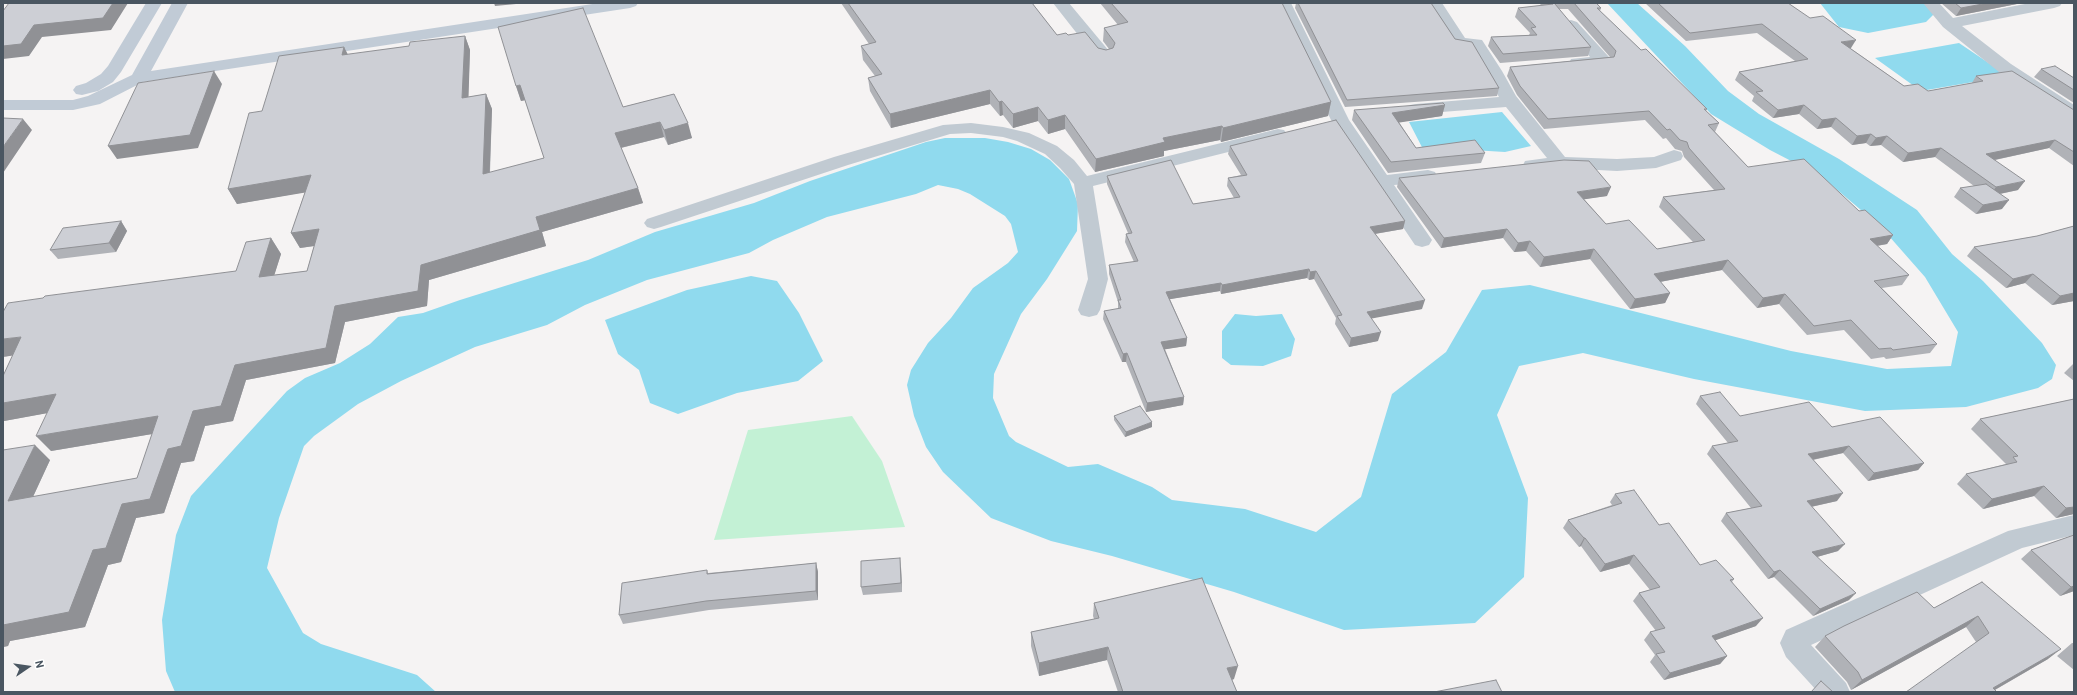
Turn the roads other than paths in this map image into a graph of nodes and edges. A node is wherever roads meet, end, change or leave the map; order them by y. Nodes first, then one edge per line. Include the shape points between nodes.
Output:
1 (154, 3) edge
2 (180, 3) edge
3 (630, 3) edge
4 (1061, 3) edge
5 (1283, 3) edge
6 (1434, 3) edge
7 (1931, 3) edge
8 (2054, 3) edge
9 (1561, 13) edge
10 (1949, 24) junction
11 (1105, 57) edge
12 (1562, 65) edge
13 (139, 78) junction
14 (3, 93) edge
15 (1510, 101) junction
16 (3, 105) edge
17 (1397, 110) edge
18 (2074, 113) edge
19 (1359, 114) edge
20 (1334, 120) junction
21 (1293, 131) edge
22 (1674, 156) dead end
23 (1560, 162) junction
24 (1513, 167) edge
25 (1444, 174) edge
26 (1382, 181) junction
27 (1083, 183) junction
28 (654, 223) dead end
29 (1422, 240) dead end
30 (1089, 310) dead end
31 (2074, 525) edge
32 (1836, 692) edge

1 - 14 street via 115,68 107,78 92,87 71,94
2 - 13 street
3 - 13 street
4 - 11 street
5 - 20 street
6 - 15 street via 1460,43 1476,43 1501,71
7 - 10 street
8 - 10 street
9 - 12 street via 1603,61
10 - 18 street via 2005,68
13 - 16 street via 94,100 52,106
15 - 17 street
15 - 23 street
19 - 20 street
20 - 26 street
21 - 27 street
22 - 23 street via 1656,162 1617,165
23 - 24 street
25 - 26 street
26 - 29 street
27 - 28 street via 1051,150 1023,137 986,129 949,129 841,161
27 - 30 street via 1098,279
31 - 32 street via 2017,539 1796,639 1796,648

